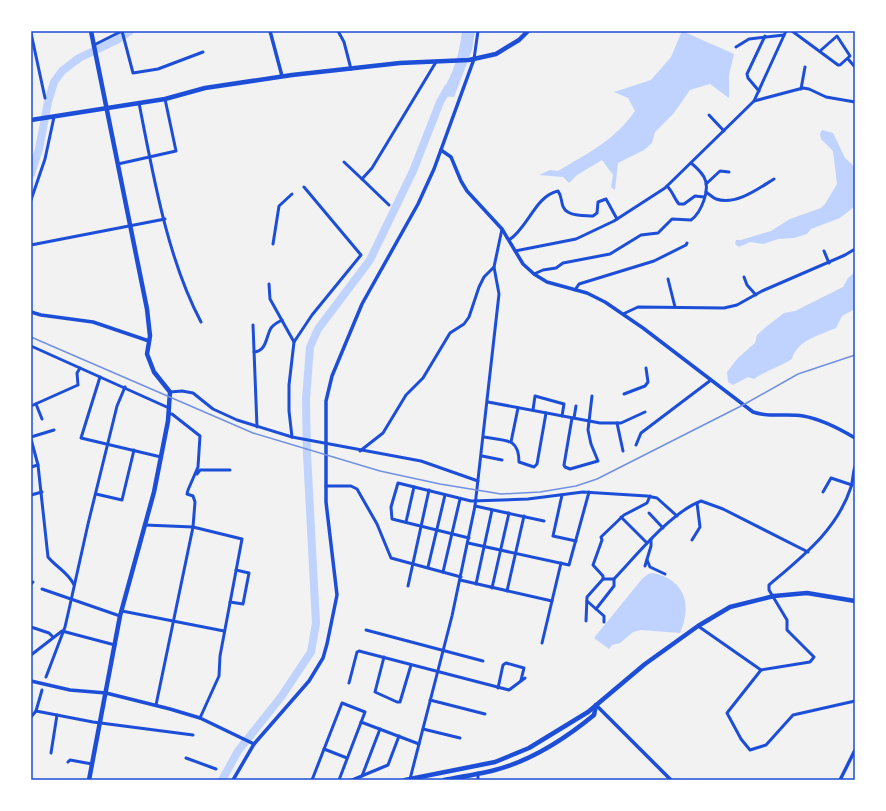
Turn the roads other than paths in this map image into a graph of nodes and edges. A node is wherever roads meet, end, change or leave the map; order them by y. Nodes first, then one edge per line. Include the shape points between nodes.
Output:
1 (91, 31) edge
2 (270, 31) edge
3 (338, 31) edge
4 (478, 31) edge
5 (528, 31) edge
6 (786, 31) edge
7 (792, 31) edge
8 (31, 33) edge
9 (784, 35) junction
10 (764, 36) junction
11 (95, 46) junction
12 (736, 46) dead end
13 (820, 51) junction
14 (203, 52) dead end
15 (848, 59) junction
16 (472, 60) junction
17 (437, 61) junction
18 (855, 66) edge
19 (805, 67) dead end
20 (351, 69) junction
21 (282, 76) junction
22 (801, 89) junction
23 (759, 91) junction
24 (45, 98) dead end
25 (165, 99) junction
26 (754, 101) junction
27 (855, 102) edge
28 (139, 103) junction
29 (107, 108) junction
30 (709, 115) dead end
31 (53, 117) junction
32 (31, 120) edge
33 (724, 131) junction
34 (441, 150) junction
35 (150, 157) junction
36 (344, 162) dead end
37 (691, 163) junction
38 (118, 164) junction
39 (728, 172) dead end
40 (362, 179) junction
41 (774, 179) dead end
42 (706, 184) junction
43 (667, 186) junction
44 (304, 187) dead end
45 (706, 192) junction
46 (292, 194) dead end
47 (704, 198) junction
48 (31, 200) edge
49 (388, 205) dead end
50 (165, 218) junction
51 (617, 219) junction
52 (131, 225) junction
53 (502, 229) junction
54 (508, 240) junction
55 (687, 243) dead end
56 (273, 244) dead end
57 (31, 245) edge
58 (855, 249) edge
59 (515, 251) junction
60 (824, 251) dead end
61 (829, 263) junction
62 (494, 267) junction
63 (534, 274) junction
64 (744, 277) dead end
65 (668, 279) dead end
66 (269, 284) dead end
67 (575, 290) junction
68 (756, 295) junction
69 (675, 306) junction
70 (31, 312) edge
71 (623, 314) junction
72 (282, 320) junction
73 (201, 322) dead end
74 (253, 325) dead end
75 (149, 341) junction
76 (294, 342) junction
77 (31, 346) edge
78 (254, 352) junction
79 (80, 368) junction
80 (646, 368) dead end
81 (100, 377) junction
82 (711, 380) junction
83 (125, 387) junction
84 (170, 392) junction
85 (624, 394) dead end
86 (592, 396) dead end
87 (488, 402) junction
88 (36, 404) junction
89 (31, 406) edge
90 (576, 406) dead end
91 (169, 408) junction
92 (518, 408) junction
93 (532, 410) junction
94 (645, 412) dead end
95 (546, 413) junction
96 (169, 414) junction
97 (562, 416) junction
98 (573, 418) junction
99 (42, 419) dead end
100 (588, 420) junction
101 (617, 423) junction
102 (257, 426) junction
103 (54, 430) dead end
104 (484, 437) junction
105 (294, 438) junction
106 (855, 438) edge
107 (31, 441) edge
108 (511, 442) junction
109 (108, 444) junction
110 (327, 445) junction
111 (636, 445) dead end
112 (134, 450) junction
113 (360, 451) junction
114 (623, 451) dead end
115 (35, 454) junction
116 (31, 455) edge
117 (482, 456) junction
118 (161, 457) junction
119 (502, 460) dead end
120 (38, 465) junction
121 (855, 466) edge
122 (31, 467) edge
123 (230, 470) dead end
124 (195, 475) junction
125 (478, 483) junction
126 (852, 485) junction
127 (326, 486) junction
128 (414, 487) junction
129 (429, 490) junction
130 (42, 492) junction
131 (589, 492) junction
132 (823, 492) dead end
133 (96, 494) junction
134 (31, 495) edge
135 (445, 495) junction
136 (562, 495) junction
137 (650, 496) junction
138 (460, 499) junction
139 (476, 500) junction
140 (697, 503) junction
141 (475, 506) junction
142 (492, 510) junction
143 (508, 513) junction
144 (649, 513) dead end
145 (524, 516) junction
146 (677, 516) junction
147 (621, 517) junction
148 (544, 520) dead end
149 (406, 522) junction
150 (145, 525) junction
151 (421, 526) junction
152 (193, 527) junction
153 (663, 528) junction
154 (437, 530) junction
155 (452, 534) junction
156 (469, 538) junction
157 (651, 539) junction
158 (692, 540) dead end
159 (576, 541) junction
160 (468, 543) junction
161 (647, 543) junction
162 (484, 546) junction
163 (500, 550) junction
164 (808, 552) junction
165 (515, 553) junction
166 (647, 560) junction
167 (413, 563) junction
168 (561, 563) junction
169 (645, 566) dead end
170 (428, 568) junction
171 (236, 570) junction
172 (444, 572) junction
173 (665, 574) dead end
174 (460, 578) junction
175 (603, 578) junction
176 (614, 578) junction
177 (476, 584) junction
178 (74, 585) junction
179 (408, 586) dead end
180 (492, 588) junction
181 (42, 589) dead end
182 (507, 591) junction
183 (774, 596) junction
184 (70, 600) junction
185 (552, 601) junction
186 (587, 601) junction
187 (855, 601) edge
188 (230, 602) junction
189 (596, 609) junction
190 (122, 610) junction
191 (120, 616) junction
192 (174, 620) junction
193 (586, 621) dead end
194 (604, 622) dead end
195 (698, 626) junction
196 (31, 627) edge
197 (366, 630) dead end
198 (62, 631) junction
199 (224, 631) junction
200 (53, 637) junction
201 (542, 643) dead end
202 (115, 645) junction
203 (443, 651) junction
204 (31, 655) edge
205 (384, 657) junction
206 (483, 661) dead end
207 (411, 665) junction
208 (761, 670) junction
209 (437, 672) junction
210 (46, 677) dead end
211 (525, 678) dead end
212 (521, 680) junction
213 (31, 681) edge
214 (349, 683) dead end
215 (498, 688) junction
216 (42, 690) dead end
217 (106, 693) junction
218 (430, 700) junction
219 (855, 701) edge
220 (596, 704) junction
221 (156, 705) junction
222 (36, 711) junction
223 (485, 714) dead end
224 (57, 715) junction
225 (31, 717) edge
226 (200, 718) junction
227 (100, 722) junction
228 (361, 722) junction
229 (380, 729) junction
230 (423, 729) junction
231 (193, 735) dead end
232 (399, 736) junction
233 (460, 738) dead end
234 (253, 743) junction
235 (419, 744) junction
236 (324, 749) junction
237 (855, 750) edge
238 (51, 753) dead end
239 (186, 758) dead end
240 (347, 758) junction
241 (68, 762) dead end
242 (92, 764) junction
243 (216, 769) dead end
244 (478, 773) junction
245 (362, 776) junction
246 (89, 780) edge
247 (233, 780) edge
248 (312, 780) edge
249 (339, 780) edge
250 (352, 780) edge
251 (408, 780) edge
252 (444, 780) edge
253 (478, 780) edge
254 (671, 780) edge
255 (840, 780) edge

1 - 11 main road
2 - 21 street
3 - 20 street via 344,42
4 - 16 street
5 - 16 main road via 519,40 496,54
6 - 9 street
7 - 13 street
8 - 24 street
9 - 10 street
9 - 23 street
10 - 12 street via 749,39
10 - 23 street via 747,74
11 - 14 street via 122,31 133,73 158,69
11 - 29 main road
13 - 15 street via 838,65
13 - 15 street via 837,36 850,54
15 - 18 street
16 - 17 main road
16 - 34 street
17 - 20 main road
17 - 40 street via 372,168
19 - 22 street
20 - 21 main road
21 - 25 main road via 205,88
22 - 26 street
22 - 27 street
23 - 26 street
25 - 28 main road
25 - 35 street via 176,151
26 - 33 street
28 - 29 main road
28 - 35 street
29 - 31 main road
29 - 38 main road
30 - 33 street
31 - 32 main road
31 - 48 street via 45,159
33 - 37 street
34 - 53 street via 451,157 467,191
34 - 110 street via 418,204 362,304 332,376 326,401
35 - 38 street
35 - 50 street
36 - 40 street
37 - 42 street via 702,174
37 - 43 street
38 - 52 main road
39 - 42 street via 720,171
40 - 49 street
41 - 45 street via 745,196 731,199 715,198
42 - 45 street
43 - 47 street via 675,194 679,204 684,204 695,196
43 - 51 street
44 - 76 street via 362,256 312,315
45 - 47 street
46 - 56 street via 279,206
47 - 63 street via 691,220 672,220 658,233 642,235 610,254 563,263 556,268
50 - 52 street
50 - 73 street via 185,286
51 - 54 street via 606,199 598,202 597,212 593,216 571,214 562,206 558,191 547,195 518,232
51 - 59 street via 576,239
52 - 57 street
52 - 75 main road via 147,309
53 - 54 street
53 - 62 street
54 - 59 street
55 - 67 street via 654,261 579,284
58 - 61 street
59 - 63 street via 523,264
60 - 61 street
61 - 68 street
62 - 87 street via 499,294
62 - 113 street via 478,287 470,316 464,324 450,333 423,378 406,396 383,433
63 - 67 street via 547,282
64 - 68 street
65 - 69 street
66 - 72 street via 270,299
67 - 71 street via 597,297
68 - 69 street via 737,305 724,308
69 - 71 street via 638,307
70 - 75 street via 93,322
71 - 82 street
72 - 76 street
72 - 78 street via 273,325 264,345
74 - 78 street
75 - 84 main road via 149,362
76 - 105 street via 289,411
77 - 79 street
78 - 102 street
79 - 81 street
79 - 88 street via 76,372 78,385
80 - 85 street via 648,382 645,386
81 - 83 street
81 - 109 street via 81,436
82 - 106 street via 753,412 803,416
82 - 111 street via 641,433
83 - 91 street
83 - 109 street via 117,406
84 - 91 main road
84 - 102 street via 193,393 213,409
86 - 100 street
87 - 92 street
87 - 104 street
88 - 89 street
88 - 99 street
90 - 98 street
91 - 96 main road
92 - 93 street
92 - 108 street
93 - 95 street
93 - 97 street via 535,396 564,404
94 - 101 street
95 - 97 street
95 - 108 street via 537,464 534,466 519,462 518,449
96 - 118 main road
96 - 124 street via 200,436
97 - 98 street
98 - 100 street
98 - 100 street via 564,464 567,469 598,461 591,444
100 - 101 street
101 - 114 street
102 - 105 street
103 - 107 street
104 - 108 street
104 - 117 street
105 - 110 street
107 - 115 street
109 - 112 street
109 - 133 street
110 - 113 street
110 - 127 street
112 - 118 street
112 - 133 street via 122,500
113 - 125 street via 421,461
115 - 116 street
115 - 120 street
117 - 119 street
117 - 125 street
118 - 150 main road
120 - 122 street
120 - 130 street
121 - 126 street
123 - 124 street via 200,470
124 - 152 street via 188,494 193,496 194,502
125 - 139 street
126 - 132 street via 832,478
126 - 164 street via 837,518
127 - 167 street via 351,486 357,489 377,524 391,558
127 - 234 street via 337,595 327,644 323,658 309,681
128 - 129 street
128 - 149 street
128 - 149 street via 398,483 391,507 392,519
129 - 135 street
129 - 151 street
130 - 134 street
130 - 178 street via 48,557 71,578
131 - 136 street
131 - 137 street
131 - 159 street
133 - 178 street
135 - 138 street
135 - 154 street
136 - 139 street via 528,499
136 - 159 street via 553,536
137 - 146 street via 657,498
137 - 147 street via 647,503
138 - 139 street
138 - 155 street
139 - 141 street
140 - 146 street
140 - 158 street via 700,527
140 - 164 street via 701,501 714,505
141 - 142 street
141 - 156 street
142 - 143 street
142 - 162 street
143 - 145 street
143 - 163 street
144 - 153 street
145 - 148 street
145 - 165 street
146 - 153 street
147 - 161 street
147 - 175 street via 601,537 593,565
149 - 151 street
150 - 152 street
150 - 190 main road
151 - 154 street
151 - 167 street
152 - 171 street via 242,539
152 - 192 street
153 - 157 street
154 - 155 street
154 - 170 street
155 - 156 street
155 - 172 street
156 - 160 street
157 - 161 street
157 - 166 street
159 - 168 street via 569,565
160 - 162 street
160 - 174 street
161 - 176 street
162 - 163 street
162 - 177 street
163 - 165 street
163 - 180 street
164 - 183 street via 769,585 769,590
165 - 168 street
165 - 182 street
166 - 169 street
166 - 173 street via 650,567
167 - 170 street
167 - 179 street
168 - 185 street
170 - 172 street
171 - 188 street
171 - 188 street via 250,572 243,604
172 - 174 street
174 - 177 street
174 - 203 street
175 - 176 street
175 - 186 street via 587,597
176 - 189 street via 614,586
177 - 180 street
178 - 184 street
180 - 182 street
181 - 184 street
182 - 185 street
183 - 187 main road via 807,594
183 - 195 main road via 730,607
183 - 208 street via 788,620 787,630 814,657 810,662
184 - 191 street
184 - 198 street
185 - 201 street
186 - 189 street
186 - 193 street
188 - 199 street
189 - 194 street via 604,616
190 - 191 main road
190 - 192 street
191 - 202 main road
192 - 199 street
192 - 221 street
195 - 208 street
195 - 220 main road via 645,664
196 - 200 street
197 - 203 street
198 - 200 street
198 - 202 street
198 - 210 street
199 - 226 street via 219,676
200 - 204 street
202 - 217 main road
203 - 206 street
203 - 209 street
205 - 207 street
205 - 207 street via 375,692 397,702 400,702
205 - 214 street via 357,652
207 - 209 street
208 - 219 street via 727,713 741,740 750,750 766,745 793,715
209 - 215 street
209 - 218 street
211 - 212 street
212 - 215 street via 509,690
212 - 215 street via 524,668 506,663 503,665
213 - 217 street via 70,690
216 - 222 street
217 - 221 street
217 - 227 main road
218 - 223 street
218 - 230 street
220 - 244 main road via 594,714 548,746 511,765
220 - 251 main road via 573,722 513,756
220 - 254 street
221 - 226 street
222 - 224 street
222 - 225 street
224 - 227 street
224 - 238 street
226 - 234 street
227 - 231 street
227 - 242 main road
228 - 229 street
228 - 236 street via 365,712 342,703
228 - 240 street
229 - 232 street
229 - 245 street
230 - 233 street
230 - 235 street
232 - 235 street
232 - 245 street via 388,765
234 - 247 street
235 - 251 street
236 - 240 street
236 - 248 street
237 - 255 street
239 - 243 street
240 - 249 street
241 - 242 street via 70,760
242 - 246 main road
244 - 252 main road
244 - 253 street
245 - 250 street

